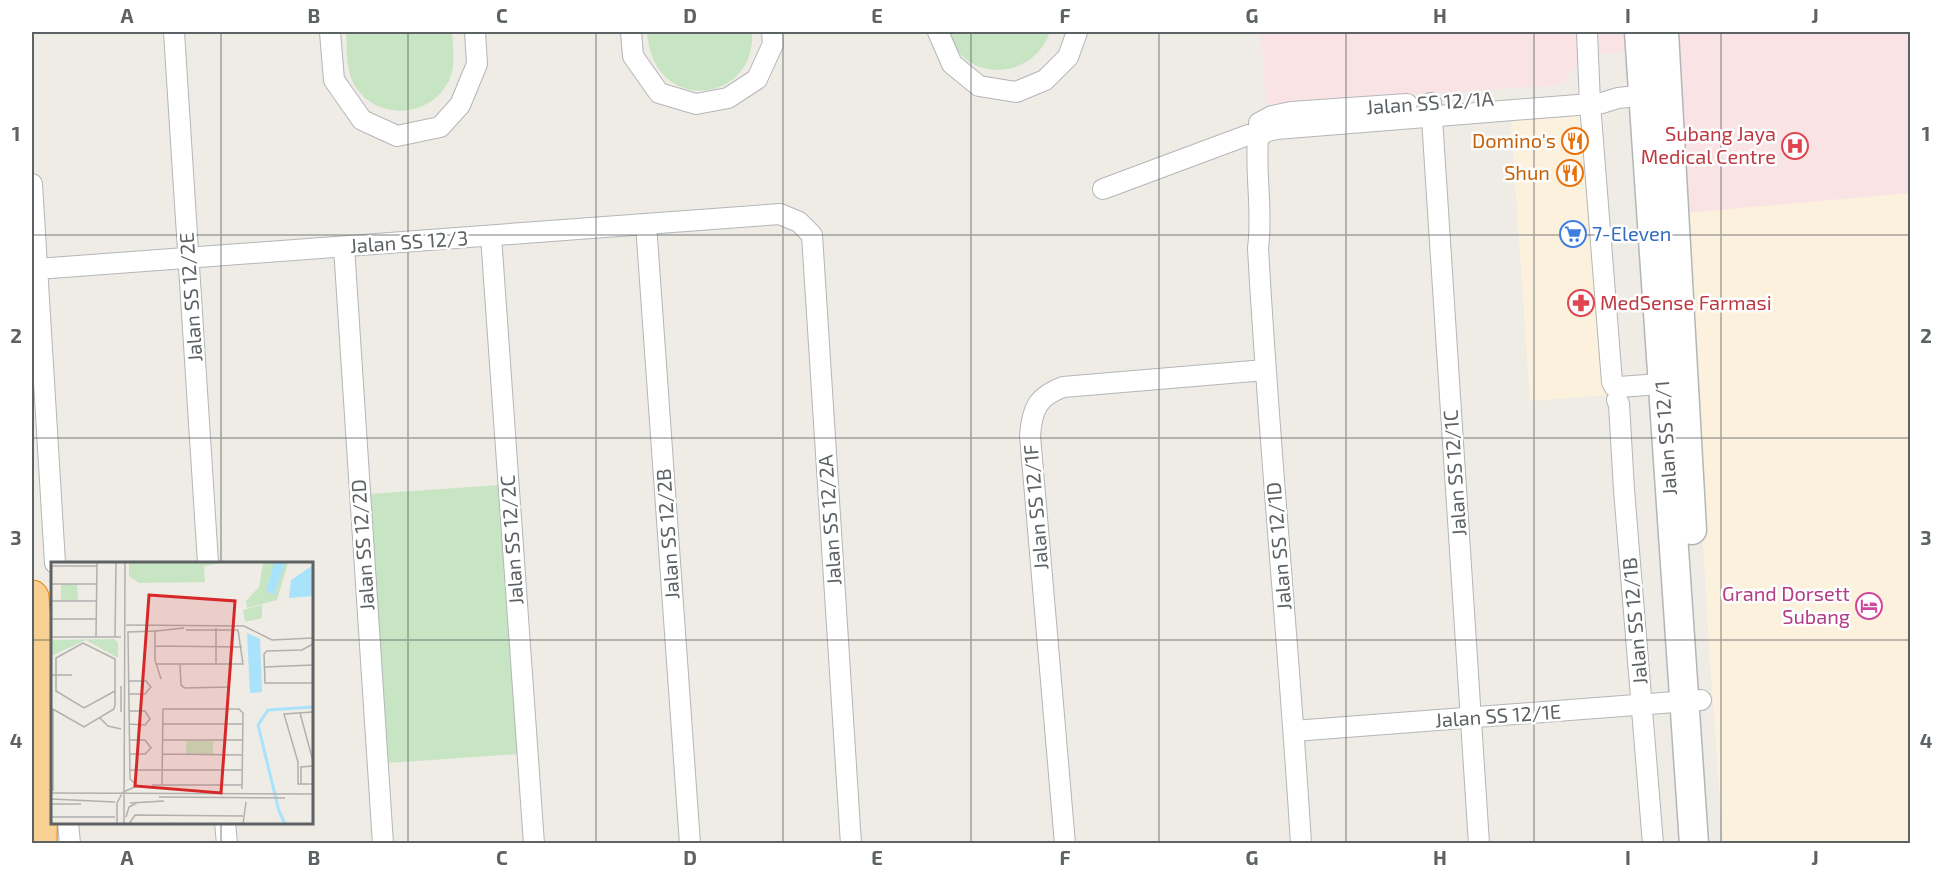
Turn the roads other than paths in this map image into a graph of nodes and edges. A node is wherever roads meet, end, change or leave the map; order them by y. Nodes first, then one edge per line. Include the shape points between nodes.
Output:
1 (174, 32) edge
2 (330, 32) edge
3 (475, 32) edge
4 (631, 32) edge
5 (772, 32) edge
6 (938, 32) edge
7 (1077, 32) edge
8 (1587, 32) edge
9 (1596, 32) edge
10 (1639, 32) edge
11 (1664, 32) edge
12 (1616, 97) junction
13 (1431, 109) junction
14 (1253, 137) junction
15 (32, 184) edge
16 (1103, 189) dead end
17 (780, 214) joint
18 (646, 224) junction
19 (490, 236) junction
20 (344, 247) junction
21 (188, 258) junction
22 (37, 269) junction
23 (1265, 370) junction
24 (1673, 383) junction
25 (1617, 400) dead end
26 (55, 562) edge
27 (208, 562) edge
28 (32, 597) edge
29 (1692, 701) junction
30 (1642, 705) junction
31 (1471, 718) junction
32 (1294, 731) junction
33 (68, 824) edge
34 (225, 824) edge
35 (40, 843) edge
36 (70, 843) edge
37 (227, 843) edge
38 (383, 843) edge
39 (534, 843) edge
40 (690, 843) edge
41 (850, 843) edge
42 (1065, 843) edge
43 (1301, 843) edge
44 (1479, 843) edge
45 (1653, 843) edge
46 (1694, 843) edge
47 (1712, 843) edge

1 - 21 street, Jalan SS 12/2E
2 - 3 street via 334,80 362,120 397,136 440,127 460,105 477,64
4 - 5 street via 633,56 659,93 696,105 728,98 757,79 773,44
6 - 7 street via 952,63 979,86 1016,92 1046,80 1068,57
8 - 12 street, Jalan SS 12/1
9 - 12 street, Jalan SS 12/1
10 - 12 street, Jalan SS 12/1
11 - 12 street, Jalan SS 12/1
12 - 13 street, Jalan SS 12/1A
12 - 24 street, Jalan SS 12/1
12 - 24 street via 1591,124 1612,382 1614,387
13 - 14 street, Jalan SS 12/1A via 1276,129
13 - 31 street, Jalan SS 12/1C
14 - 16 street, Jalan SS 12/1A
14 - 23 street, Jalan SS 12/1D via 1247,150 1251,229 1258,248
15 - 22 street
17 - 18 street, Jalan SS 12/3
17 - 41 street, Jalan SS 12/2A via 799,222 812,235
18 - 19 street, Jalan SS 12/3
18 - 40 street, Jalan SS 12/2B
19 - 20 street, Jalan SS 12/3
19 - 39 street, Jalan SS 12/2C
20 - 21 street, Jalan SS 12/3
20 - 38 street, Jalan SS 12/2D
21 - 22 street, Jalan SS 12/3
21 - 27 street, Jalan SS 12/2E
22 - 26 street
23 - 32 street, Jalan SS 12/1D
23 - 42 street, Jalan SS 12/1F via 1063,387 1049,393 1032,417 1031,447
24 - 29 street, Jalan SS 12/1
25 - 30 street, Jalan SS 12/1B
28 - 35 highway via 42,720
29 - 30 street, Jalan SS 12/1E
29 - 46 street, Jalan SS 12/1
29 - 47 street, Jalan SS 12/1
30 - 31 street, Jalan SS 12/1E
30 - 45 street, Jalan SS 12/1B
31 - 32 street, Jalan SS 12/1E
31 - 44 street, Jalan SS 12/1C
32 - 43 street, Jalan SS 12/1D
33 - 36 street
34 - 37 street

